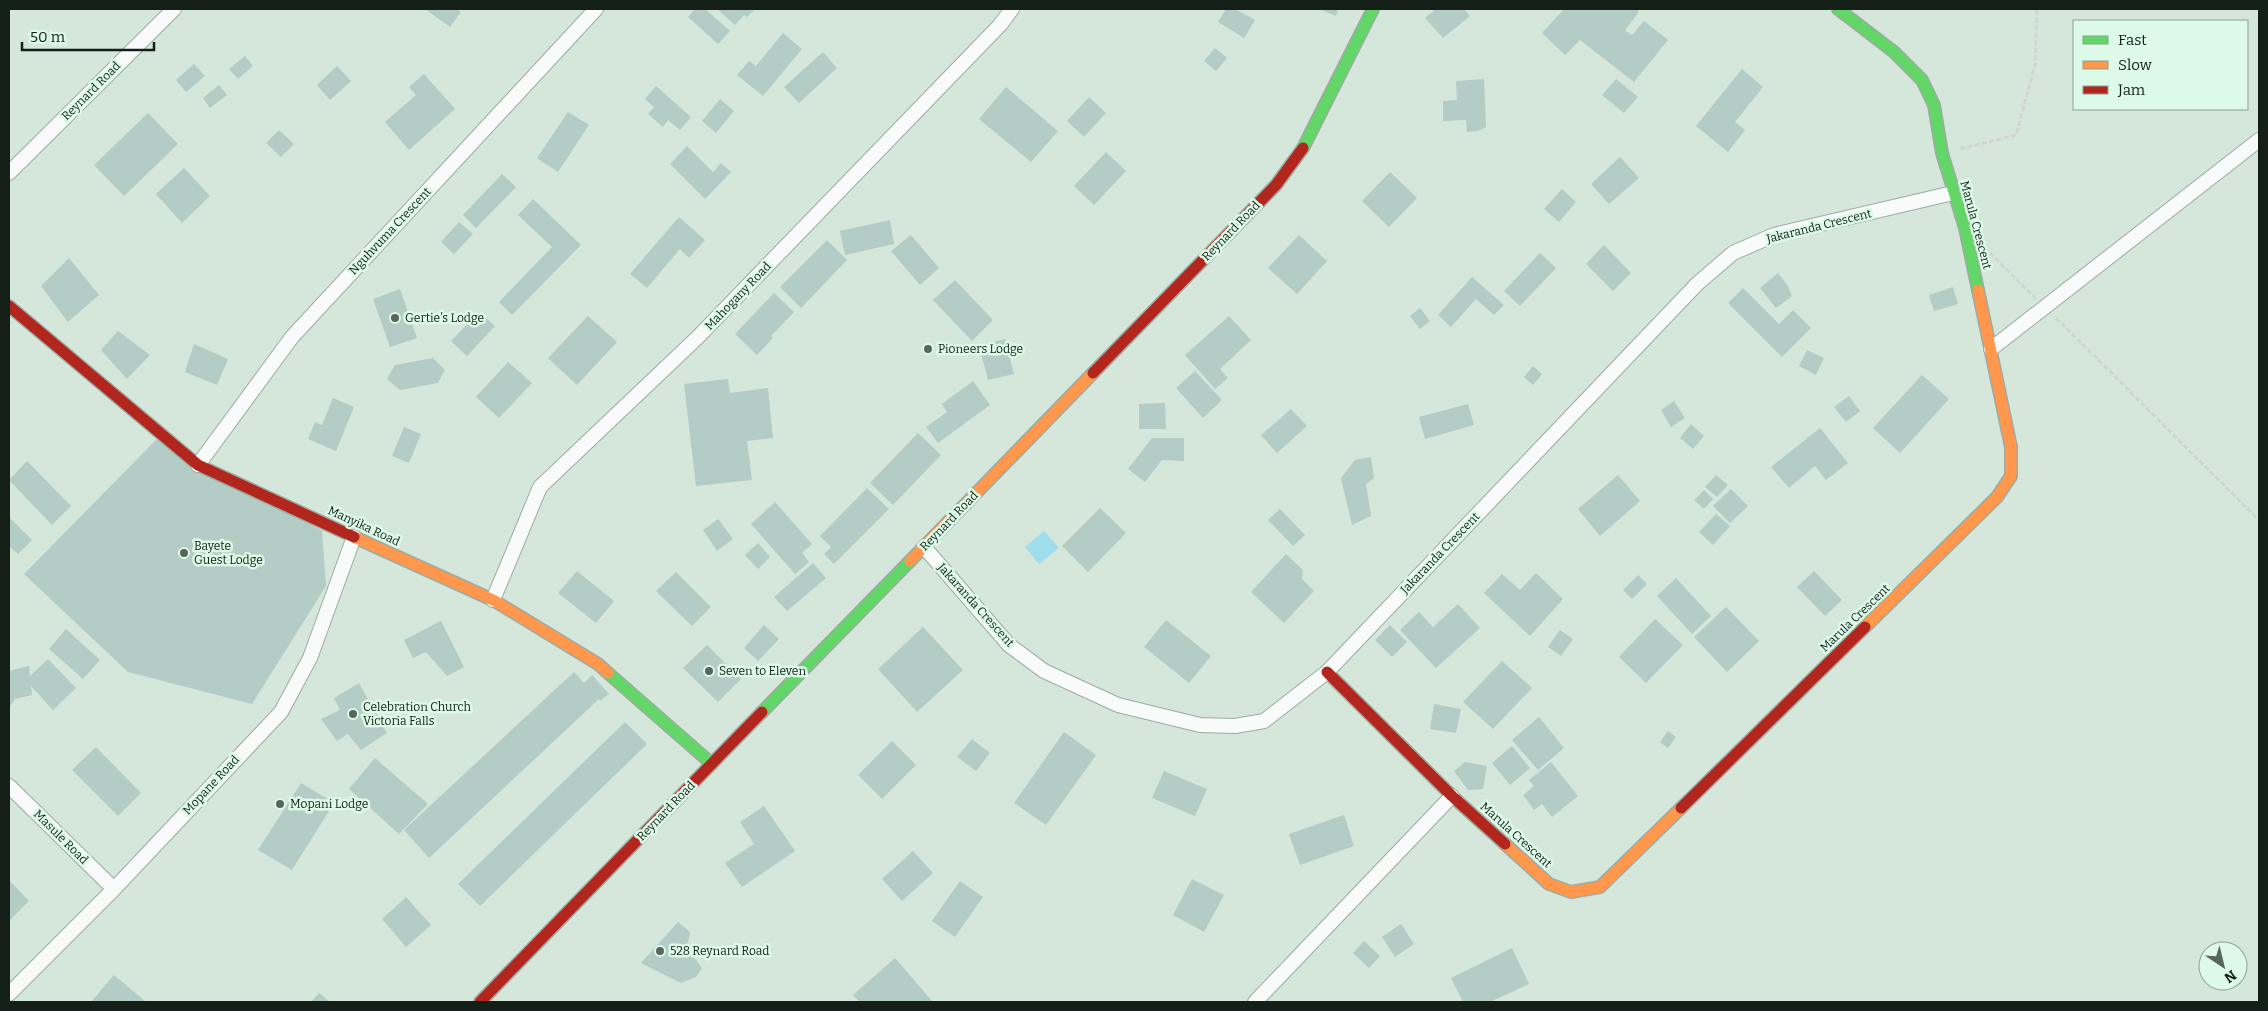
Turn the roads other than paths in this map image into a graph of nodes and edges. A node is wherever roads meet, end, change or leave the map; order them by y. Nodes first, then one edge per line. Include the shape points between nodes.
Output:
1 (174, 9) edge
2 (596, 9) edge
3 (1012, 9) edge
4 (1373, 9) edge
5 (1838, 9) edge
6 (2259, 140) edge
7 (9, 173) edge
8 (1953, 193) junction
9 (9, 306) edge
10 (1991, 349) junction
11 (198, 465) junction
12 (354, 537) junction
13 (924, 547) junction
14 (493, 600) junction
15 (1326, 672) junction
16 (712, 764) junction
17 (9, 786) edge
18 (1452, 796) junction
19 (114, 889) junction
20 (9, 994) edge
21 (480, 1002) edge
22 (1255, 1002) edge

1 - 7 street, Reynard Road
2 - 11 street, Nguhvuma Crescent via 292,337
3 - 14 street, Mahogany Road via 698,337 540,487
4 - 13 street, Reynard Road via 1298,157 1276,185
5 - 8 street, Marula Crescent via 1894,52 1922,80 1934,105
6 - 10 street
8 - 10 street, Marula Crescent via 1965,228
8 - 15 street, Jakaranda Crescent via 1774,235 1733,254 1697,284
9 - 11 street, Manyika Road
10 - 18 street, Marula Crescent via 2012,446 2011,476 1997,497 1600,887 1571,892 1549,884
11 - 12 street, Manyika Road
12 - 14 street, Manyika Road
12 - 19 street, Mopane Road via 310,658 281,712
13 - 15 street, Jakaranda Crescent via 1009,645 1044,671 1118,705 1200,725 1235,726 1264,722
13 - 16 street, Reynard Road
14 - 16 street, Manyika Road via 598,664
15 - 18 street, Marula Crescent
16 - 21 street, Reynard Road
17 - 19 street, Masule Road
18 - 22 street
19 - 20 street, Mopane Road

